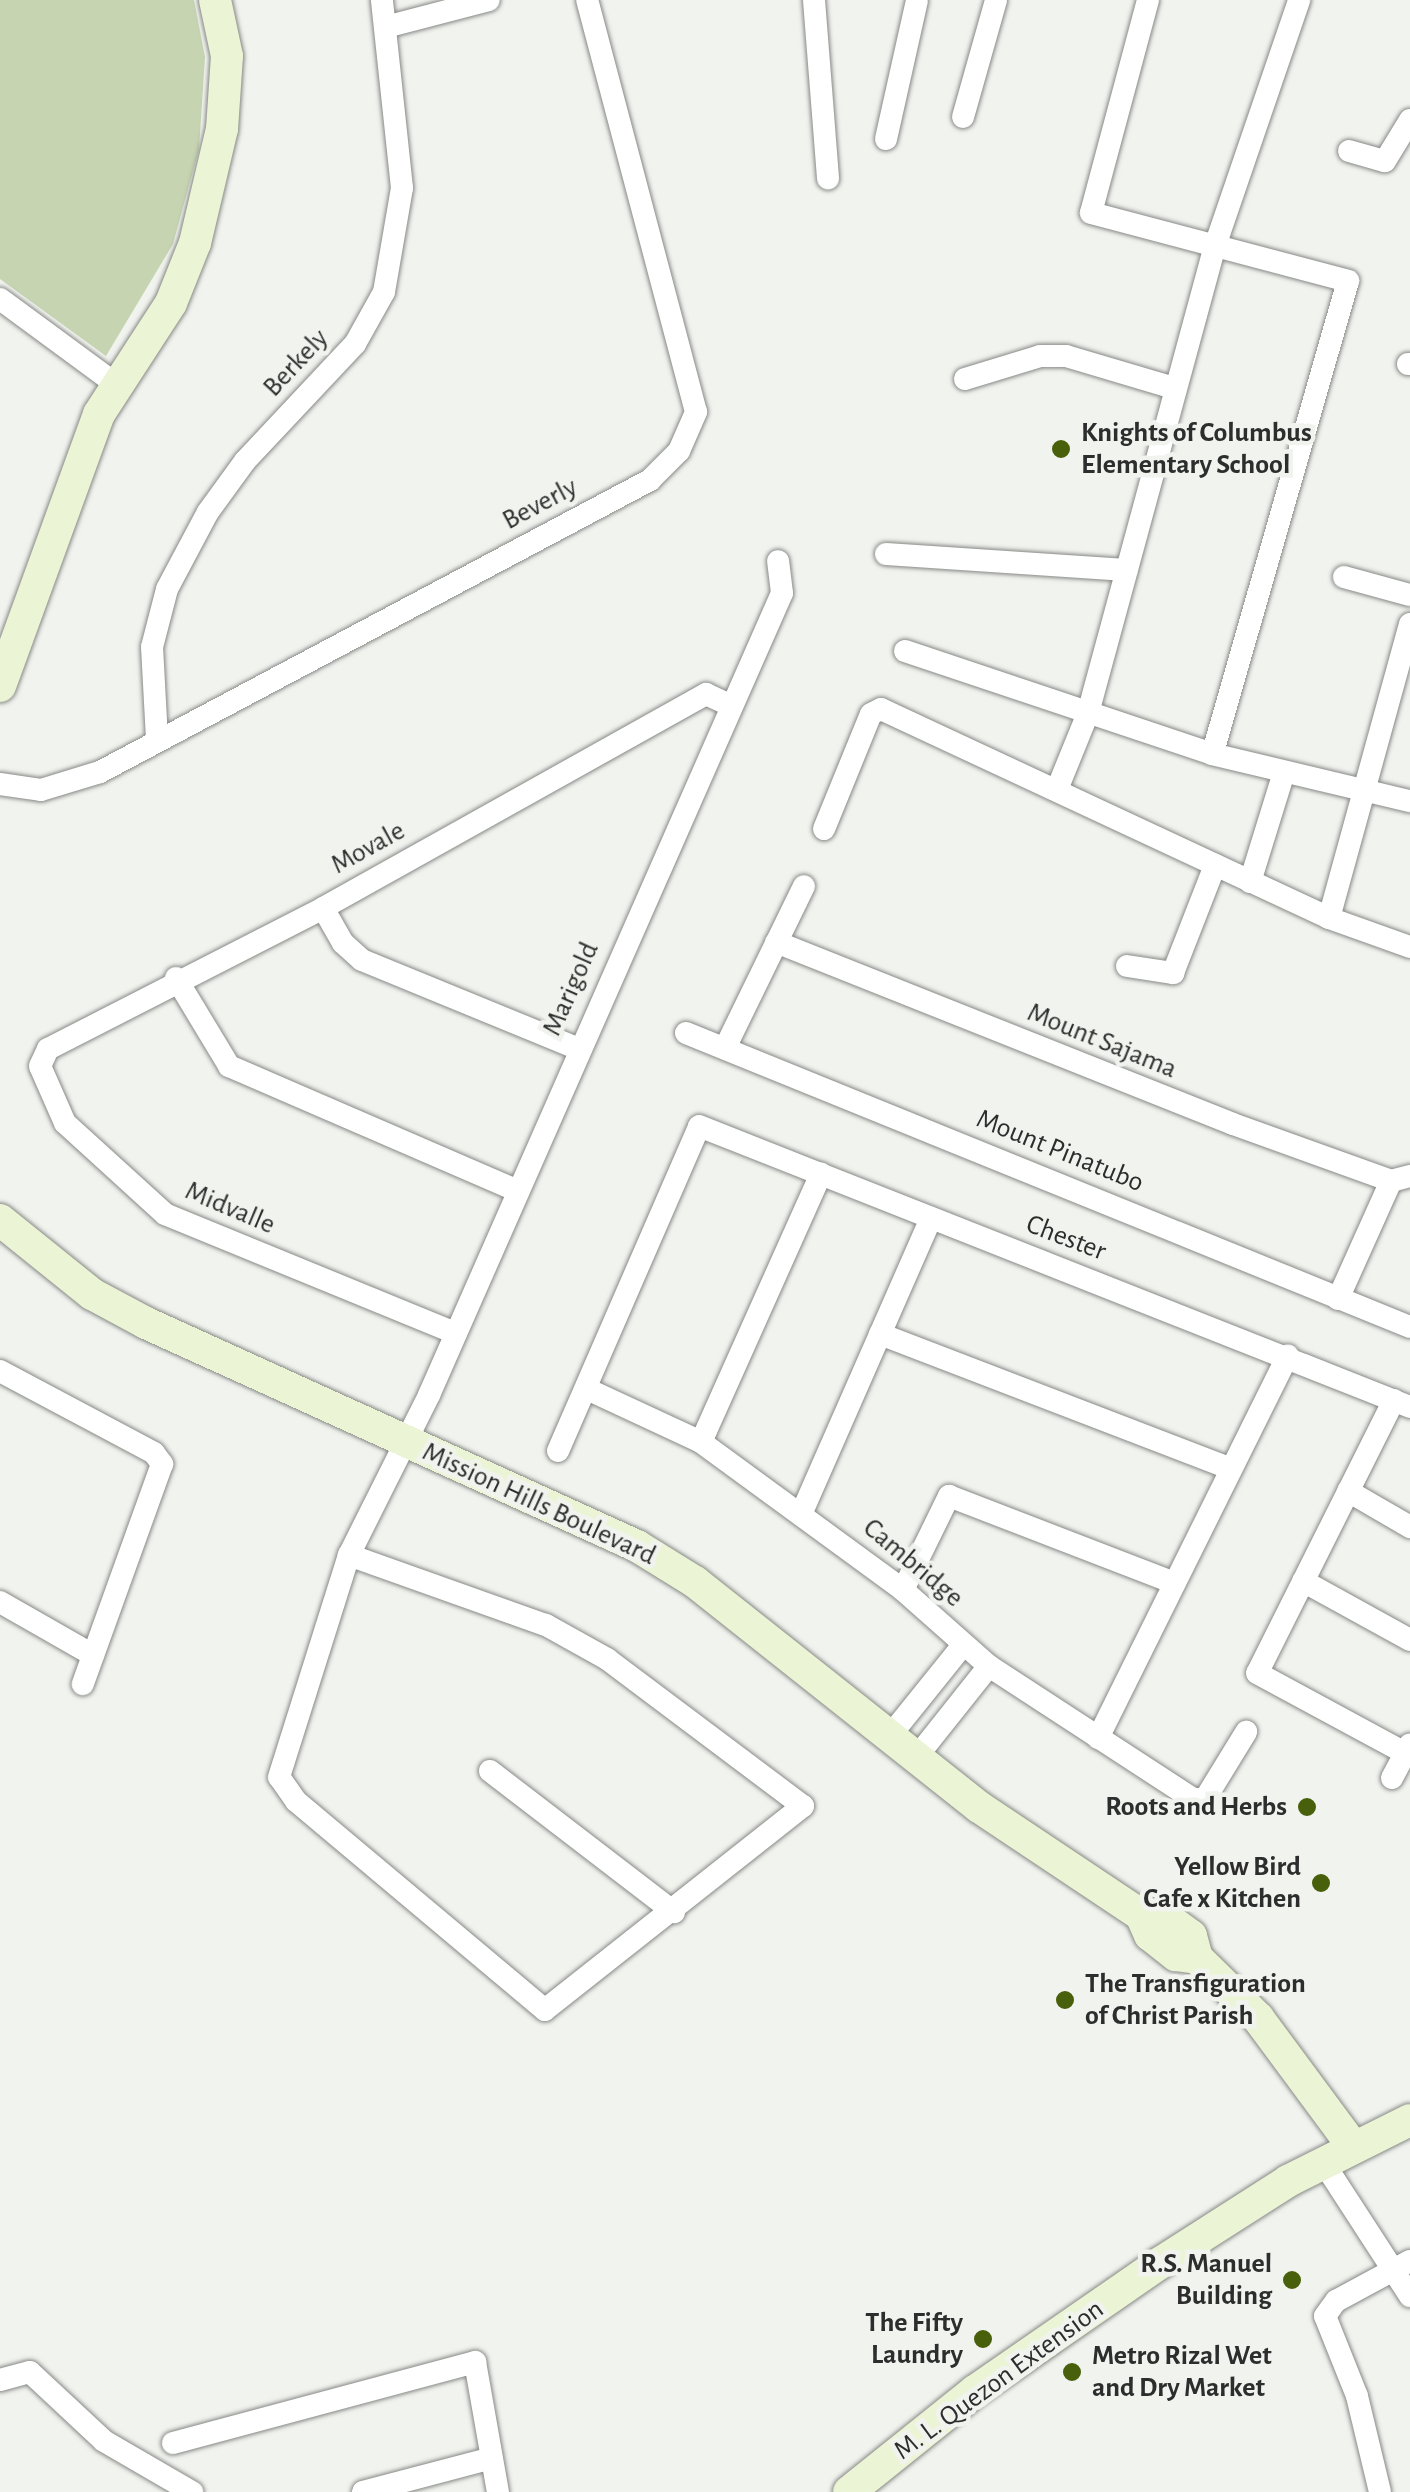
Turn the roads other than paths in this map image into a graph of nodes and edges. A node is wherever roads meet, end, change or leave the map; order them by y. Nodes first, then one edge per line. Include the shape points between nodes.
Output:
1 (215, 0) edge
2 (382, 0) edge
3 (488, 0) edge
4 (587, 0) edge
5 (814, 0) edge
6 (917, 0) edge
7 (996, 0) edge
8 (1148, 0) edge
9 (1299, 0) edge
10 (388, 26) junction
11 (963, 117) dead end
12 (1410, 120) edge
13 (886, 139) dead end
14 (1349, 152) dead end
15 (828, 178) dead end
16 (1215, 246) junction
17 (1, 302) edge
18 (965, 379) dead end
19 (117, 384) junction
20 (1174, 388) junction
21 (886, 554) dead end
22 (778, 561) dead end
23 (1126, 570) junction
24 (1344, 577) dead end
25 (1410, 595) edge
26 (1410, 624) edge
27 (906, 651) dead end
28 (0, 686) edge
29 (730, 705) junction
30 (1088, 713) junction
31 (157, 739) junction
32 (1212, 754) junction
33 (1284, 772) junction
34 (0, 784) edge
35 (1058, 787) junction
36 (1364, 790) junction
37 (1410, 801) edge
38 (824, 829) dead end
39 (1215, 865) junction
40 (1250, 882) junction
41 (804, 886) dead end
42 (323, 908) junction
43 (1329, 918) junction
44 (776, 942) junction
45 (1410, 947) edge
46 (1127, 966) dead end
47 (176, 978) junction
48 (686, 1033) dead end
49 (577, 1048) junction
50 (724, 1048) junction
51 (40, 1066) joint
52 (821, 1174) junction
53 (1400, 1178) edge
54 (516, 1190) junction
55 (931, 1218) junction
56 (0, 1220) edge
57 (1338, 1299) junction
58 (1410, 1327) edge
59 (454, 1333) junction
60 (880, 1334) junction
61 (1288, 1356) junction
62 (0, 1371) edge
63 (587, 1390) junction
64 (1402, 1403) edge
65 (404, 1441) junction
66 (701, 1442) junction
67 (558, 1451) dead end
68 (1231, 1470) junction
69 (1348, 1491) junction
70 (802, 1512) junction
71 (1410, 1526) edge
72 (349, 1556) junction
73 (1303, 1581) junction
74 (1174, 1583) junction
75 (903, 1590) junction
76 (0, 1602) edge
77 (1410, 1640) edge
78 (964, 1645) junction
79 (94, 1655) junction
80 (988, 1666) junction
81 (83, 1684) dead end
82 (1246, 1732) dead end
83 (888, 1737) junction
84 (1098, 1738) junction
85 (1408, 1749) edge
86 (915, 1758) junction
87 (490, 1771) dead end
88 (1392, 1778) dead end
89 (674, 1912) junction
90 (1410, 2120) edge
91 (1352, 2146) junction
92 (1322, 2162) junction
93 (1402, 2265) edge
94 (1410, 2296) edge
95 (0, 2380) edge
96 (173, 2443) dead end
97 (492, 2458) junction
98 (192, 2492) edge
99 (363, 2492) edge
100 (498, 2492) edge
101 (848, 2492) edge
102 (1380, 2492) edge

1 - 19 street via 227,56 212,182 171,303
2 - 10 street, Berkely
3 - 10 street
4 - 31 street, Beverly via 696,412 679,450 650,480
5 - 15 street
6 - 13 street
7 - 11 street
8 - 16 street via 1090,211
9 - 16 street
10 - 31 street, Berkely via 402,188 384,292 356,344 245,462 208,512 167,589 152,646
12 - 14 street via 1386,160
16 - 20 street
16 - 32 street via 1348,281
17 - 19 street
18 - 20 street via 1040,356 1066,356
19 - 28 street via 69,488
20 - 23 street
21 - 23 street
22 - 29 street, Marigold via 782,593
23 - 30 street
24 - 25 street
26 - 36 street
27 - 30 street
29 - 42 street, Movale via 706,694
29 - 49 street, Marigold
30 - 32 street
30 - 35 street
31 - 34 street, Beverly via 100,772 41,790
32 - 33 street
33 - 36 street
33 - 40 street
35 - 38 street via 874,709
35 - 39 street
36 - 37 street
36 - 43 street
39 - 40 street
39 - 46 street via 1173,973
40 - 43 street
41 - 44 street
42 - 47 street, Movale
42 - 49 street via 362,960
43 - 45 street
44 - 50 street
44 - 53 street, Mount Sajama
47 - 51 street, Movale via 48,1049
47 - 54 street via 229,1066
48 - 50 street, Mount Pinatubo
49 - 54 street, Marigold
50 - 57 street, Mount Pinatubo
51 - 59 street, Midvalle via 65,1123 165,1214
52 - 55 street, Chester
52 - 63 street, Chester via 699,1126
52 - 66 street
53 - 57 street
54 - 59 street, Marigold
55 - 60 street
55 - 61 street, Chester
56 - 65 street, Mission Hills Boulevard via 92,1294
57 - 58 street, Mount Pinatubo
59 - 65 street, Marigold
60 - 68 street
60 - 70 street
61 - 64 street, Chester
61 - 68 street
62 - 79 street via 154,1453 162,1464
63 - 66 street, Cambridge
63 - 67 street
64 - 69 street
65 - 72 street, Marigold
65 - 83 street, Mission Hills Boulevard via 637,1546 695,1582
66 - 70 street, Cambridge
68 - 74 street
69 - 71 street
69 - 73 street
70 - 75 street, Cambridge
72 - 89 street via 576,1642 802,1806
72 - 89 street, Marigold via 279,1776 296,1802 544,2010
73 - 77 street
73 - 85 street via 1257,1672
74 - 75 street via 948,1496
74 - 84 street
75 - 78 street, Cambridge
76 - 79 street
78 - 80 street, Cambridge
78 - 83 street
79 - 81 street
80 - 84 street, Cambridge
80 - 86 street
82 - 84 street, Cambridge via 1205,1799 1192,1799
83 - 86 street, Mission Hills Boulevard
85 - 88 street
86 - 91 street, Mission Hills Boulevard via 1141,1916 1150,1935 1176,1955 1197,1958 1258,2018
87 - 89 street
90 - 91 street, M. L. Quezon Extension
91 - 92 street, M. L. Quezon Extension
92 - 93 street
92 - 101 street, M. L. Quezon Extension via 1022,2358
93 - 94 street
93 - 102 street via 1336,2301 1324,2316 1357,2396
95 - 98 street via 30,2372 104,2441
96 - 97 street via 475,2362
97 - 99 street
97 - 100 street

